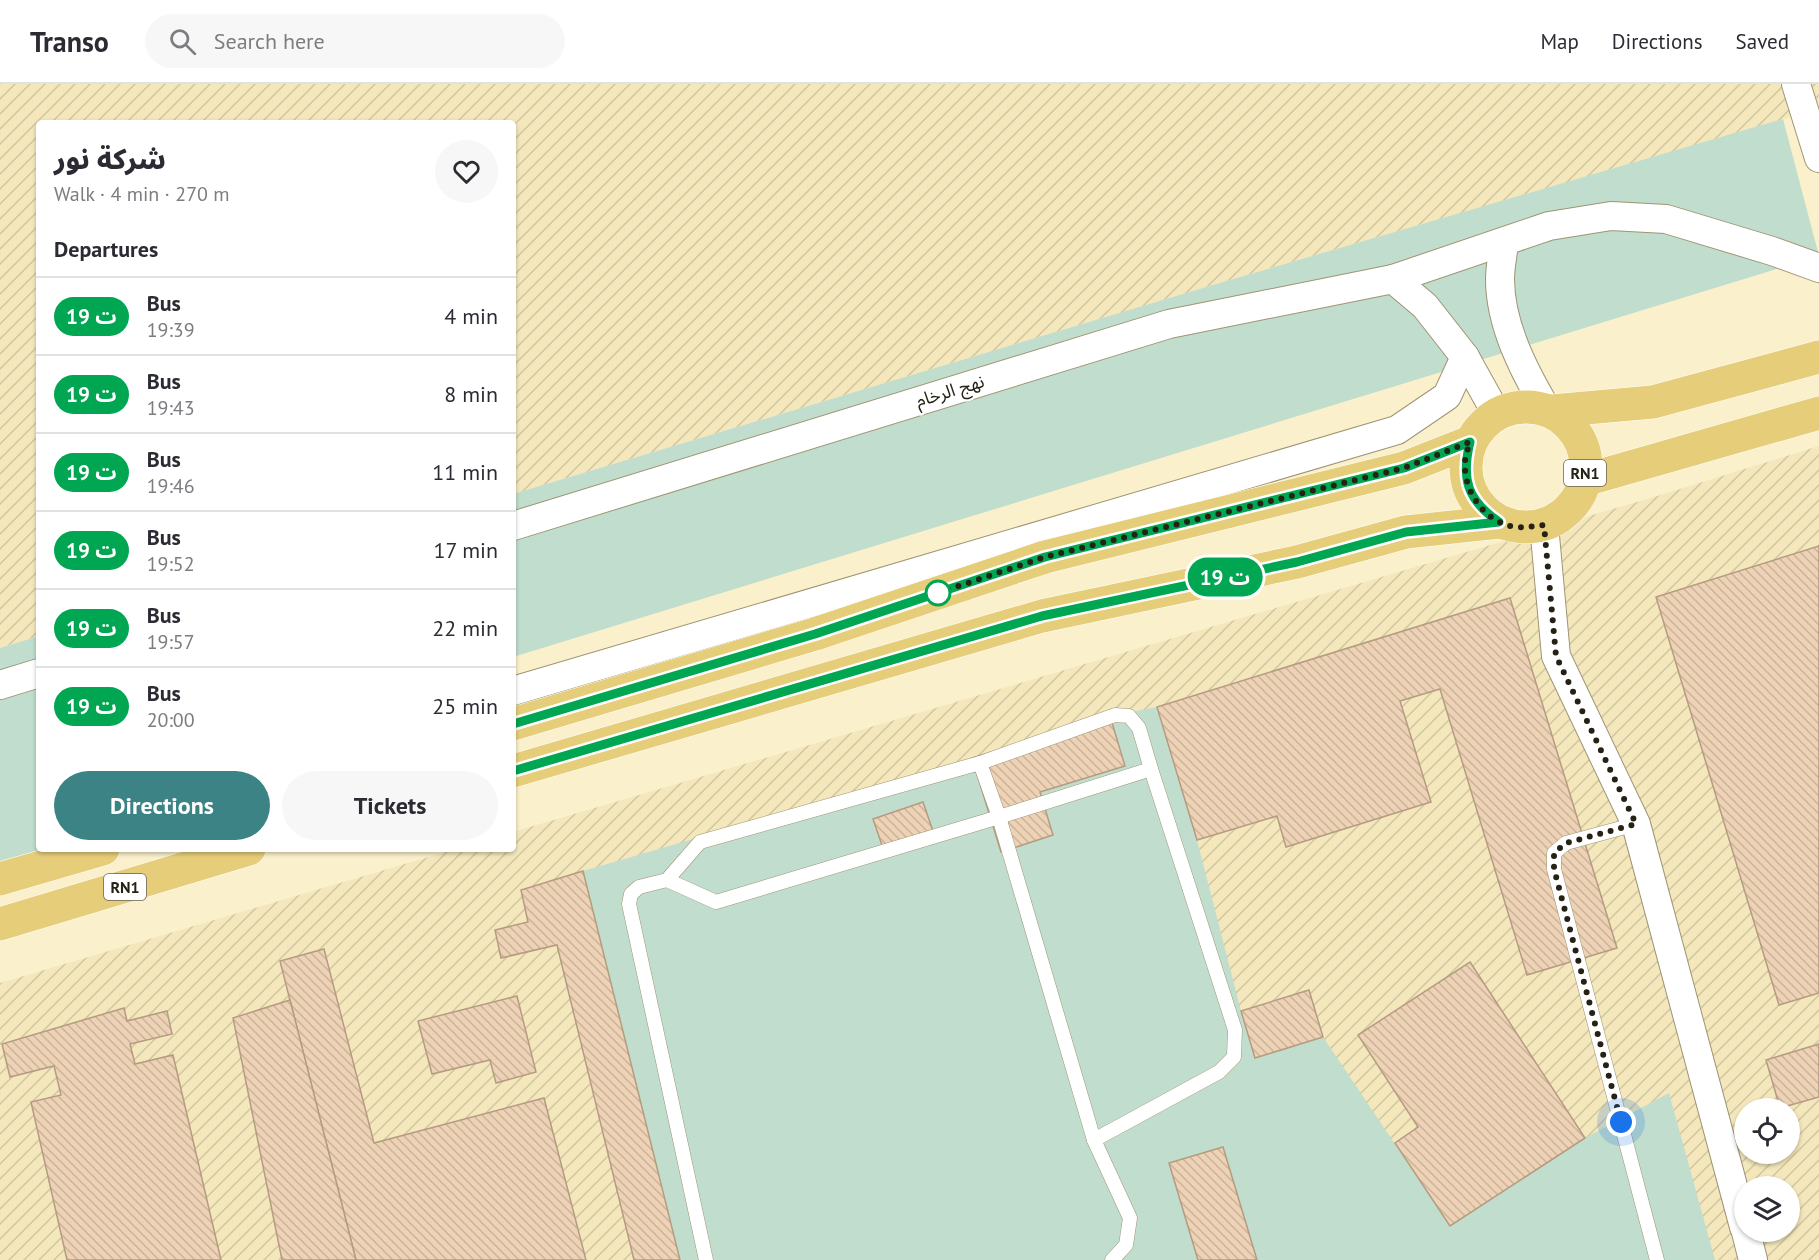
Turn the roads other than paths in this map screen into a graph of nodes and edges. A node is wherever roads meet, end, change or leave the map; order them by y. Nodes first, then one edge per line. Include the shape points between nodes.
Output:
1 (1796, 84) edge
2 (1819, 158) edge
3 (1504, 242) junction
4 (1819, 268) edge
5 (1393, 279) junction
6 (1465, 357) junction
7 (1819, 357) edge
8 (1549, 410) junction
9 (1496, 413) junction
10 (1819, 413) edge
11 (1470, 442) junction
12 (1585, 480) junction
13 (1499, 522) junction
14 (516, 525) edge
15 (1544, 525) junction
16 (36, 674) edge
17 (0, 685) edge
18 (516, 690) edge
19 (516, 723) edge
20 (980, 763) junction
21 (516, 770) edge
22 (1151, 770) junction
23 (999, 817) junction
24 (1636, 824) junction
25 (93, 852) edge
26 (239, 852) edge
27 (0, 879) edge
28 (667, 880) junction
29 (0, 924) edge
30 (1094, 1140) junction
31 (1734, 1190) edge
32 (1749, 1242) edge
33 (706, 1260) edge
34 (1112, 1260) edge
35 (1657, 1260) edge
36 (1754, 1260) edge

1 - 2 street
3 - 4 street, نهج الرخام via 1549,226 1611,216 1666,219
3 - 5 street, نهج الرخام
3 - 8 street via 1500,278 1503,313 1533,386
5 - 6 street via 1425,306
5 - 14 street, نهج الرخام via 1168,324
6 - 9 street
6 - 18 street via 1447,396 1397,430
7 - 8 main road via 1653,402
8 - 9 main road via 1512,407
8 - 12 main road, RN1 via 1568,423 1580,440 1586,460
9 - 11 main road via 1480,426
10 - 12 main road, RN1
11 - 13 main road via 1465,460 1472,496
11 - 19 main road via 1404,468 1045,557 815,634
12 - 15 main road, RN1 via 1577,499 1562,515
13 - 15 main road via 1514,527
13 - 21 main road via 1406,532 1297,562 1042,616
15 - 24 street via 1556,656
16 - 17 street
20 - 22 lane via 1115,715 1129,716 1139,728
20 - 23 lane
20 - 28 lane via 700,842
22 - 23 lane
22 - 30 lane via 1235,1030 1234,1057 1219,1072
23 - 28 lane via 716,902
23 - 30 lane
24 - 31 street
24 - 35 lane via 1566,843 1554,853 1554,869
25 - 27 main road, RN1
26 - 29 main road, RN1
28 - 33 lane via 639,887 631,894 629,904
30 - 34 lane via 1130,1218 1126,1245
32 - 36 street

